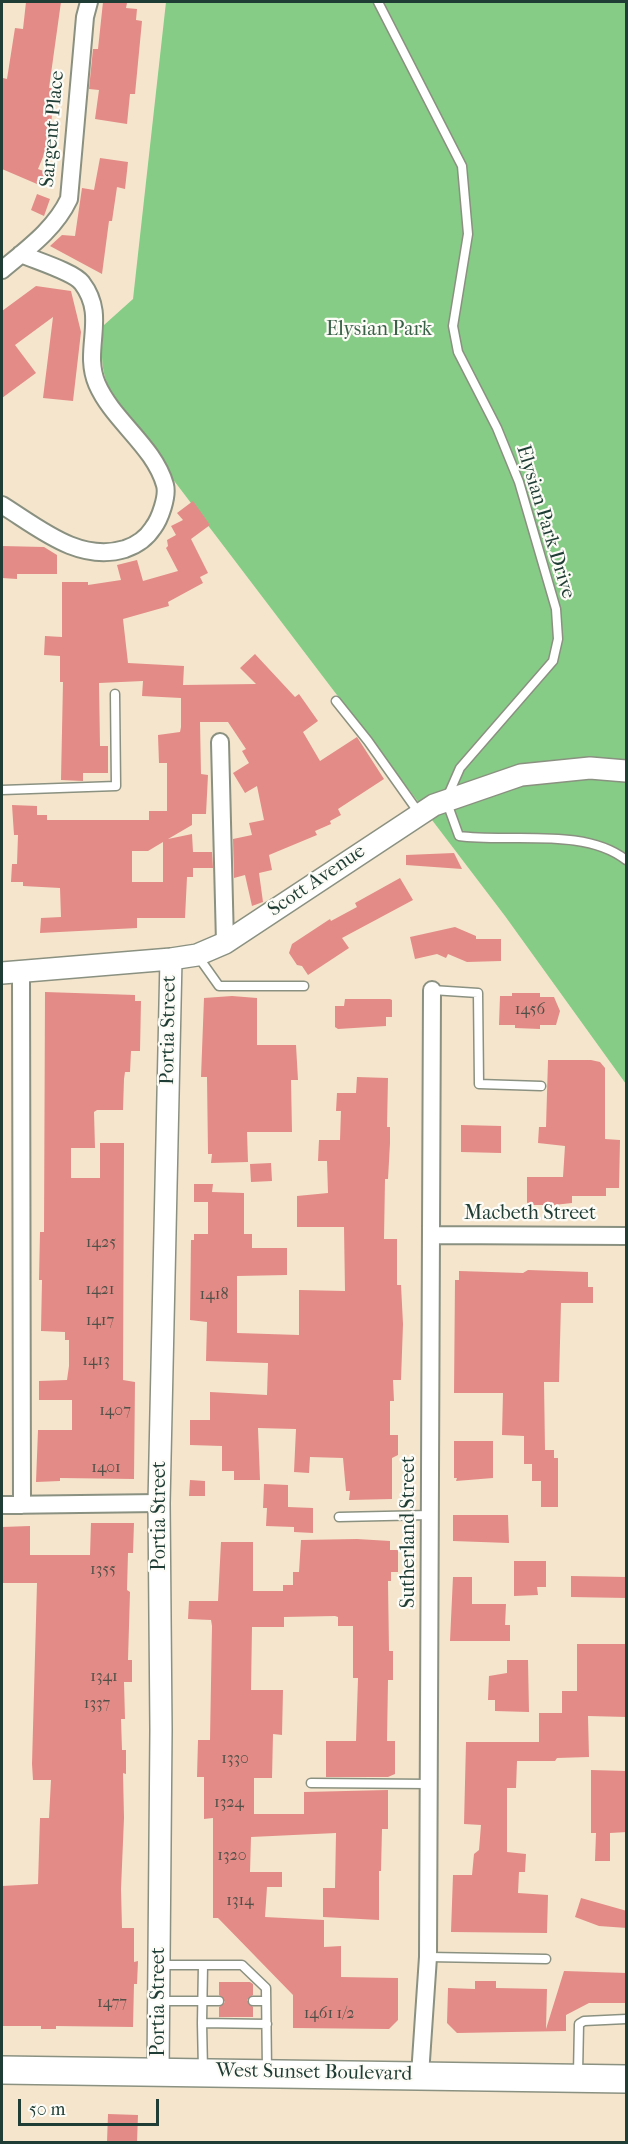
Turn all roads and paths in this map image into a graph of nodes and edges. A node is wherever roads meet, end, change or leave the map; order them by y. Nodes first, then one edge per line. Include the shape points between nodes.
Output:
1 (89, 2) edge
2 (378, 2) edge
3 (21, 254) junction
4 (2, 270) edge
5 (2, 505) edge
6 (115, 694) dead end
7 (336, 701) dead end
8 (220, 742) dead end
9 (627, 771) edge
10 (2, 790) edge
11 (446, 800) junction
12 (419, 814) junction
13 (627, 860) edge
14 (225, 943) junction
15 (197, 955) junction
16 (171, 960) junction
17 (11, 973) edge
18 (304, 986) dead end
19 (432, 990) joint
20 (541, 1086) dead end
21 (433, 1235) junction
22 (627, 1236) edge
23 (159, 1503) junction
24 (2, 1505) edge
25 (22, 1505) junction
26 (430, 1515) junction
27 (339, 1517) dead end
28 (311, 1783) dead end
29 (429, 1784) junction
30 (428, 1956) junction
31 (546, 1959) dead end
32 (159, 1965) junction
33 (203, 1965) junction
34 (160, 2001) junction
35 (202, 2001) junction
36 (219, 2001) dead end
37 (253, 2001) dead end
38 (266, 2001) junction
39 (627, 2019) edge
40 (202, 2023) junction
41 (267, 2024) junction
42 (2, 2070) edge
43 (203, 2072) junction
44 (158, 2073) junction
45 (267, 2073) junction
46 (420, 2075) junction
47 (578, 2078) junction
48 (627, 2079) edge

1 - 3 street, Sargent Place via 69,199 61,215
2 - 11 lane, Elysian Park Drive via 462,166 468,234 453,326 458,352 497,428 519,482 556,609 558,639 553,661 460,768
3 - 4 street, Sargent Place
3 - 5 street via 80,280 92,297 96,382 108,404 159,468 166,488 156,523 147,537 111,553 92,554 57,540
6 - 10 lane via 116,786
7 - 12 lane
8 - 14 street
9 - 11 street, Scott Avenue via 590,768 521,775
11 - 12 street, Scott Avenue
11 - 13 lane via 459,836 538,836 613,849
12 - 14 street, Scott Avenue
14 - 15 street, Scott Avenue
15 - 16 street, Scott Avenue
15 - 18 lane via 219,986
16 - 17 street, Scott Avenue
16 - 23 street, Portia Street
17 - 25 street
19 - 20 lane via 478,993 479,1084
19 - 21 street, Sutherland Street
21 - 22 street, Macbeth Street
21 - 26 street, Sutherland Street
23 - 25 street
23 - 32 street, Portia Street
24 - 25 street
26 - 27 lane
26 - 29 street, Sutherland Street
28 - 29 lane
29 - 30 street, Sutherland Street
30 - 31 lane
30 - 46 street, Sutherland Street
32 - 33 lane
32 - 34 street, Portia Street
33 - 35 lane
33 - 38 lane via 242,1965 266,1988
34 - 35 lane
34 - 44 street, Portia Street
35 - 36 lane
35 - 40 lane
37 - 38 lane
38 - 41 lane
39 - 47 lane via 579,2024
40 - 41 lane
40 - 43 lane
41 - 45 lane
42 - 44 main road, West Sunset Boulevard
43 - 44 main road, West Sunset Boulevard
43 - 45 main road, West Sunset Boulevard
45 - 46 main road, West Sunset Boulevard
46 - 47 main road, West Sunset Boulevard
47 - 48 main road, West Sunset Boulevard

